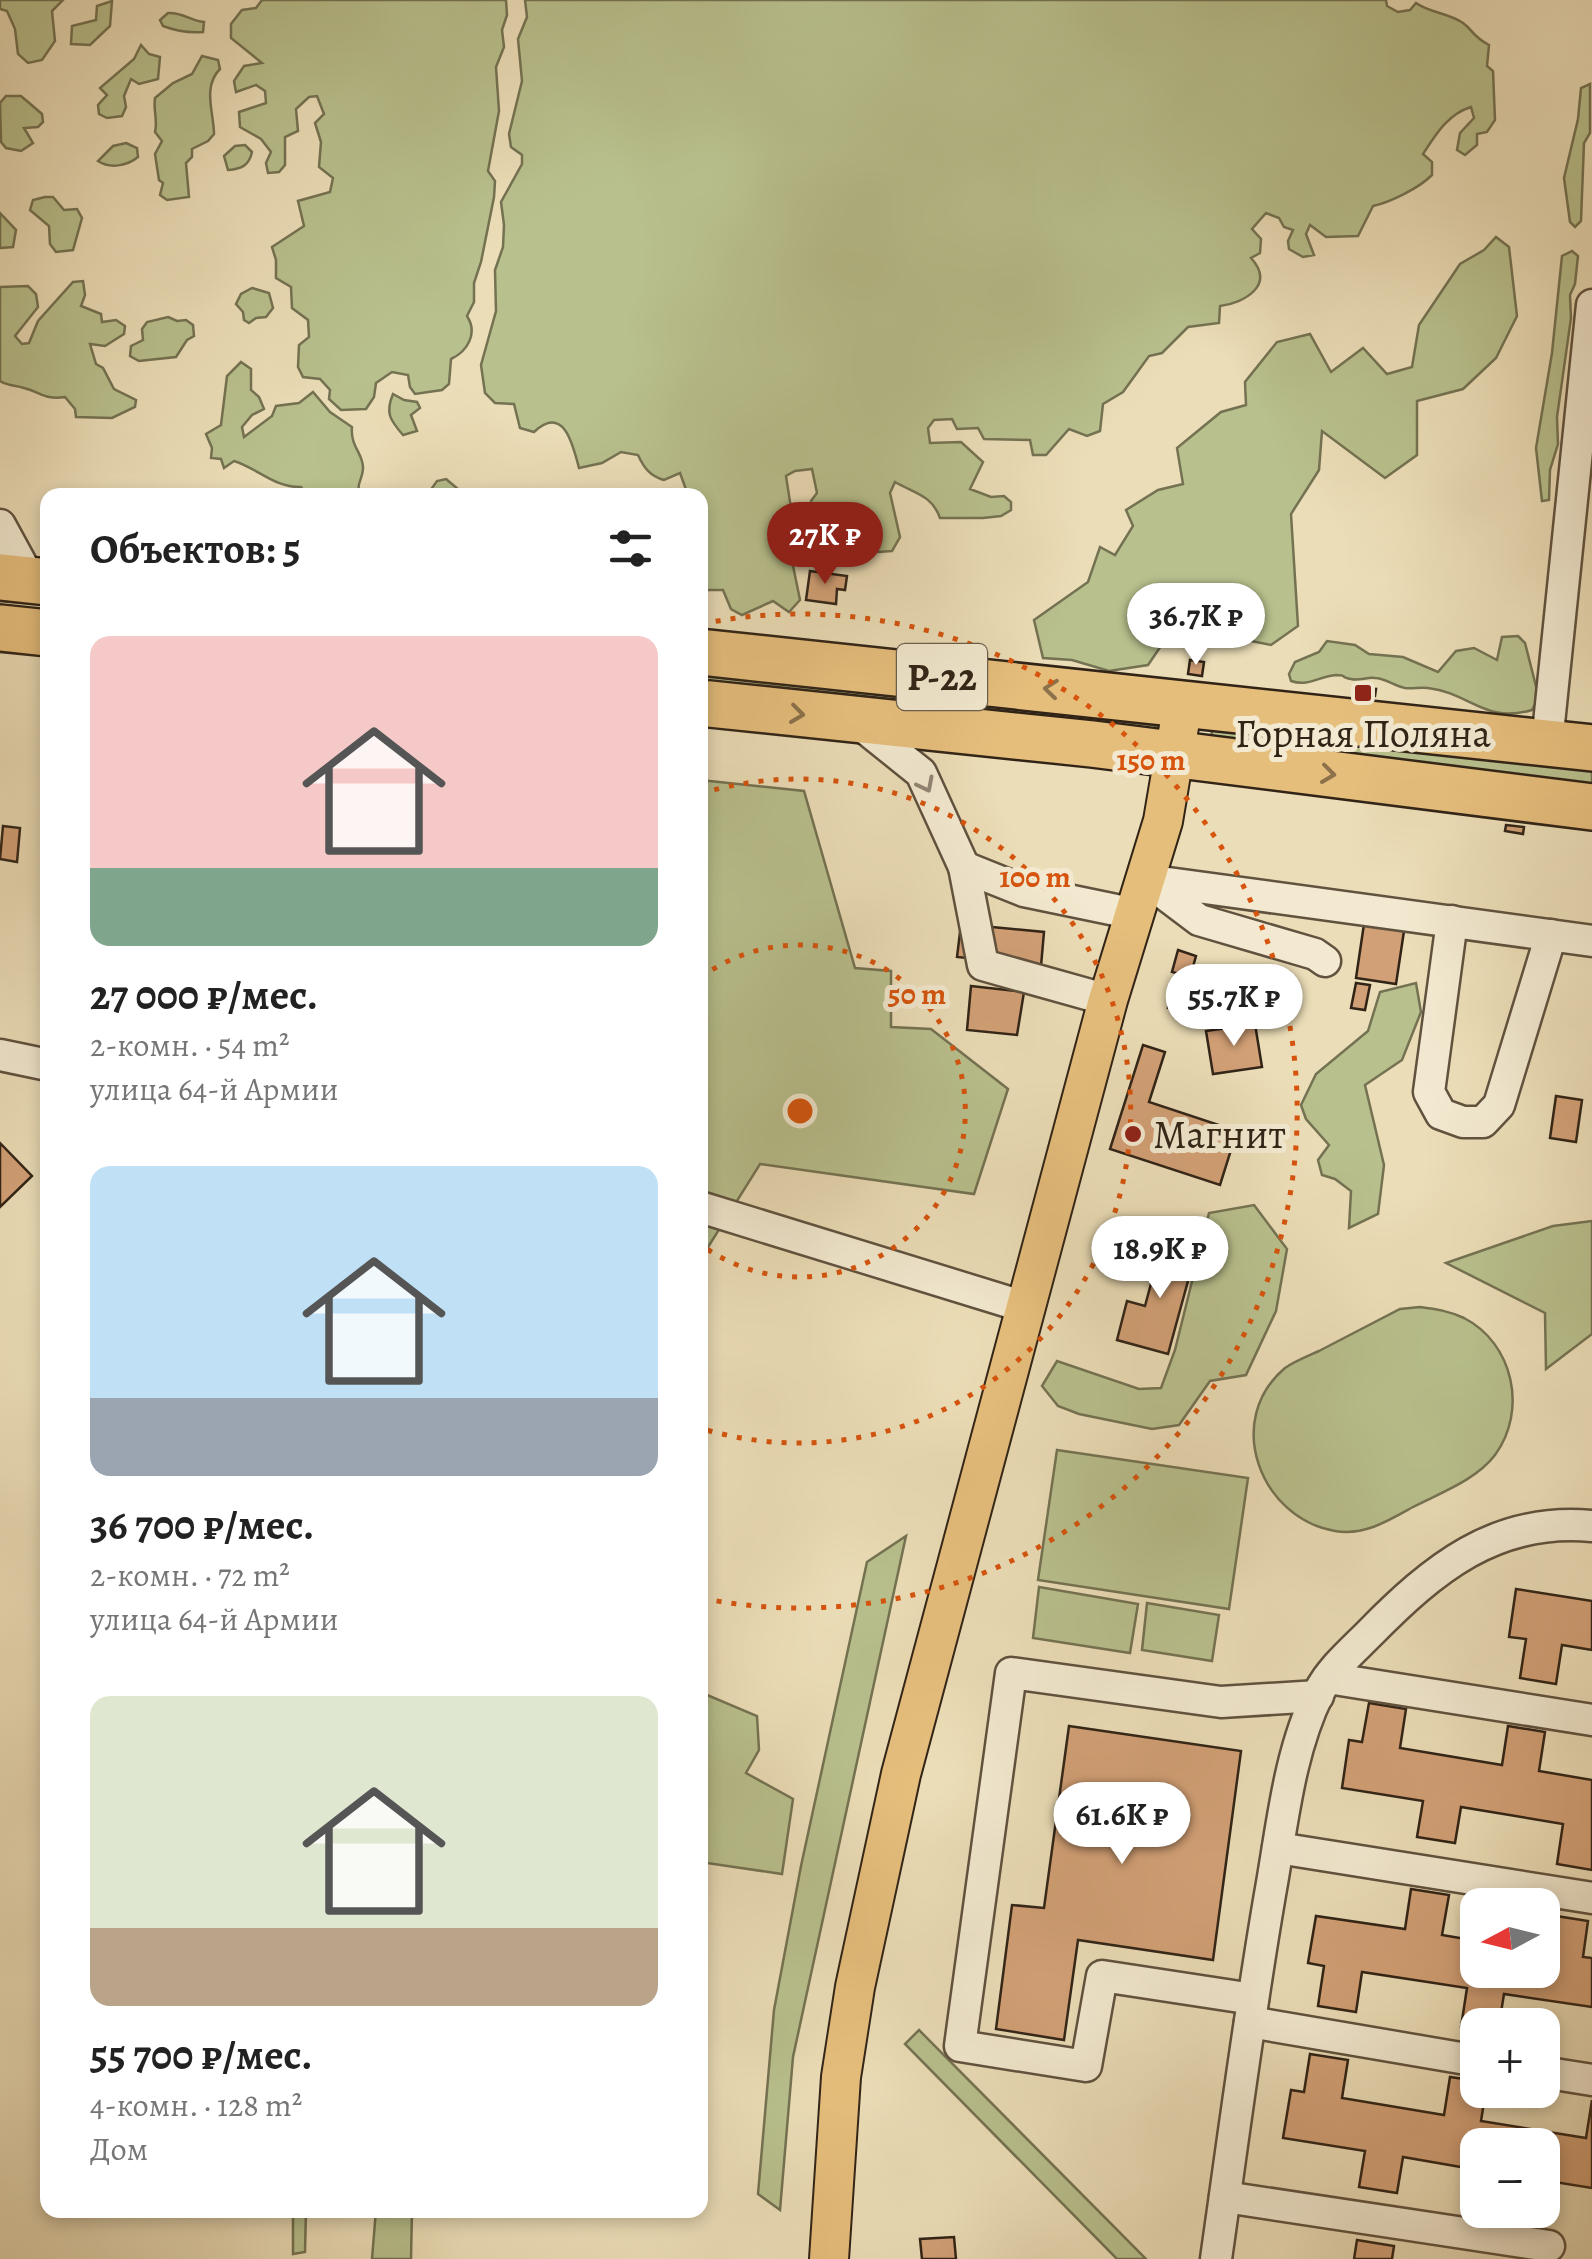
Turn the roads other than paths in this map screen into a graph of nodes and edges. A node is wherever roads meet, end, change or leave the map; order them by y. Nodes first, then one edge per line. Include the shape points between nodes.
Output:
1 (1592, 305) edge
2 (0, 525) edge
3 (1580, 544) edge
4 (26, 580) edge
5 (0, 628) edge
6 (40, 633) edge
7 (708, 653) edge
8 (708, 703) edge
9 (1183, 703) junction
10 (855, 720) junction
11 (1547, 743) junction
12 (1592, 748) edge
13 (1176, 756) junction
14 (1592, 807) edge
15 (964, 868) junction
16 (1141, 897) junction
17 (1452, 921) junction
18 (1551, 935) junction
19 (1592, 941) edge
20 (1326, 961) dead end
21 (1108, 1000) junction
22 (0, 1056) edge
23 (40, 1064) edge
24 (708, 1209) edge
25 (1026, 1308) junction
26 (1592, 1526) edge
27 (1323, 1687) junction
28 (1592, 1720) edge
29 (1278, 1848) junction
30 (1592, 1898) edge
31 (1251, 2011) junction
32 (1460, 2057) edge
33 (1560, 2075) edge
34 (1592, 2080) edge
35 (1224, 2197) junction
36 (1549, 2246) dead end
37 (829, 2259) edge
38 (1216, 2259) edge

1 - 3 street
2 - 4 street
3 - 11 street
5 - 6 highway
9 -> 7 highway, Р-22
8 -> 10 highway, Р-22
9 - 11 highway, Р-22
9 - 13 main road
10 - 13 highway, Р-22
10 -> 15 street via 921,772
11 - 12 highway, Р-22
13 -> 14 highway, Р-22
13 - 16 main road
15 - 16 street via 1024,890
15 - 21 street via 983,965
16 - 17 street
16 - 20 street
16 - 21 main road
17 - 18 street
17 - 18 street via 1428,1092 1441,1114 1463,1122 1483,1122 1499,1105
18 - 19 street
21 - 25 main road
22 - 23 street
24 - 25 street
25 - 37 main road via 902,1774 855,1987 841,2077
26 - 27 street via 1512,1531 1462,1554 1406,1598
27 - 28 street
27 - 29 street via 1302,1735
27 - 31 street via 1221,1702 1011,1674 960,2046 1086,2066 1102,1976
29 - 30 street
29 - 31 street
31 - 32 street
31 - 35 street
33 - 34 street
35 - 36 street
35 - 38 street

